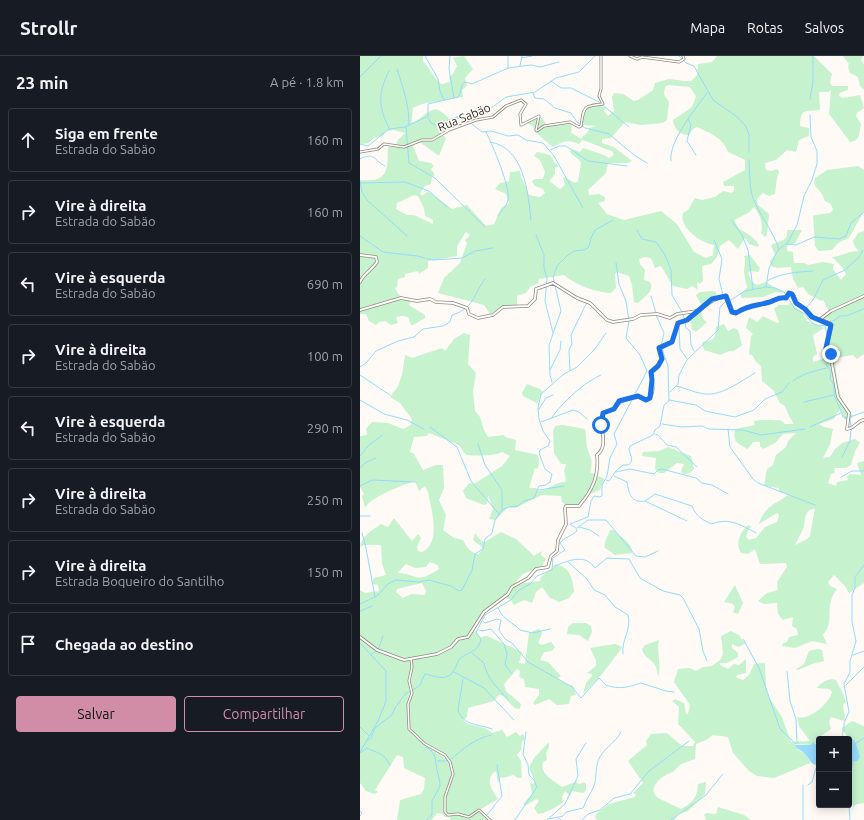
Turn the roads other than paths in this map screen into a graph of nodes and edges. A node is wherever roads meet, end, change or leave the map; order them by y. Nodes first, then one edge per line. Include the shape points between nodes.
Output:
1 (601, 56) edge
2 (630, 56) edge
3 (683, 56) edge
4 (360, 152) edge
5 (360, 255) edge
6 (360, 282) edge
7 (864, 296) edge
8 (360, 310) edge
9 (698, 310) junction
10 (819, 320) junction
11 (864, 420) edge
12 (360, 637) edge
13 (411, 659) junction
14 (490, 820) edge

1 - 4 street, Rua Sabäo via 599,96 603,104 594,104 584,110 579,127 570,122 544,126 537,131 539,116 520,124 520,114 526,104 521,100 506,106 493,117 449,130 432,140 422,140 404,147 384,144 378,150
2 - 3 street via 636,59 642,57 680,62 684,59
5 - 6 street via 376,257 377,262 363,275
7 - 10 street via 831,311
8 - 9 street via 401,298 417,301 430,299 466,308 470,315 478,318 493,315 503,307 528,306 535,299 536,288 553,283 590,303 607,320 613,322 641,315 657,314 670,318
9 - 10 street via 704,308 712,299 724,296 727,297 732,312 736,313 748,306 786,298 791,293 797,304
9 - 13 street via 687,320 678,323 672,342 659,348 662,359 651,372 650,398 646,400 638,396 622,400 601,417 603,447 597,455 598,468 591,490 579,506 566,506 566,524 558,540 557,551 551,556 548,567 536,569 528,578 512,587 508,594 484,612 468,637 458,639 451,647 437,654
10 - 11 street via 831,326 826,348 833,356 832,364 839,399 849,413 847,429
12 - 13 street via 377,650 402,660
13 - 14 street via 409,681 412,694 408,704 409,727 425,744 446,756 450,762 453,774 445,797 445,812 448,815 460,814 469,817 479,810

